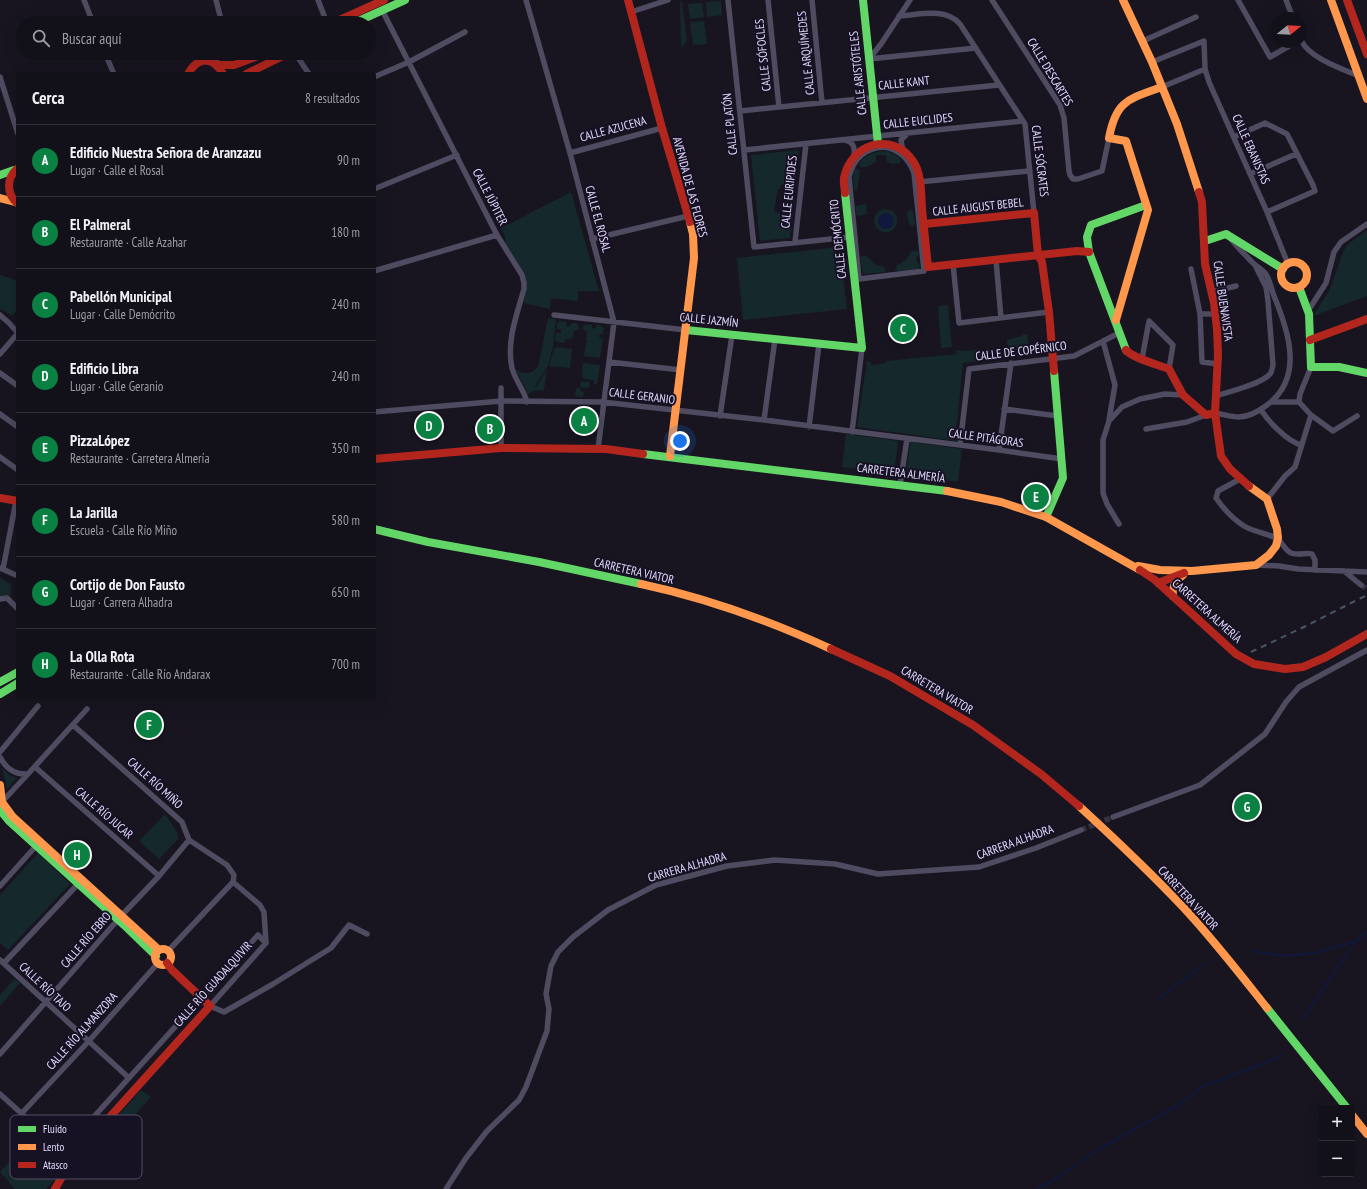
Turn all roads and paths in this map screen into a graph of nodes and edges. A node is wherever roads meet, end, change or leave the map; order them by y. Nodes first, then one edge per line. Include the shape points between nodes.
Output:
1 (84, 0) edge
2 (216, 0) edge
3 (384, 0) edge
4 (404, 0) edge
5 (526, 0) edge
6 (628, 0) edge
7 (668, 0) edge
8 (728, 0) edge
9 (768, 0) edge
10 (812, 0) edge
11 (862, 0) edge
12 (910, 0) edge
13 (992, 0) edge
14 (1123, 0) edge
15 (1238, 0) edge
16 (1286, 0) edge
17 (1331, 0) edge
18 (1347, 0) edge
19 (320, 1) edge
20 (382, 10) junction
21 (631, 12) junction
22 (1291, 12) edge
23 (90, 16) edge
24 (220, 16) edge
25 (325, 16) edge
26 (349, 16) edge
27 (369, 16) edge
28 (899, 16) junction
29 (1196, 17) dead end
30 (465, 32) dead end
31 (1143, 41) junction
32 (976, 48) junction
33 (1286, 48) edge
34 (1306, 48) edge
35 (1367, 54) edge
36 (869, 59) junction
37 (108, 60) edge
38 (206, 60) edge
39 (206, 60) edge
40 (219, 60) edge
41 (247, 60) edge
42 (275, 60) edge
43 (299, 60) edge
44 (409, 62) junction
45 (1152, 62) junction
46 (215, 63) junction
47 (1205, 69) junction
48 (113, 72) edge
49 (189, 72) edge
50 (222, 72) edge
51 (250, 72) edge
52 (307, 72) edge
53 (376, 76) edge
54 (1359, 76) junction
55 (0, 77) edge
56 (999, 85) junction
57 (1162, 87) junction
58 (873, 98) junction
59 (1367, 99) edge
60 (822, 103) junction
61 (779, 107) junction
62 (740, 111) junction
63 (1023, 121) junction
64 (16, 128) edge
65 (662, 128) junction
66 (911, 133) junction
67 (1234, 137) junction
68 (1109, 138) junction
69 (842, 140) junction
70 (877, 140) junction
71 (806, 144) junction
72 (891, 148) joint
73 (744, 150) junction
74 (904, 151) junction
75 (570, 152) junction
76 (1296, 154) junction
77 (456, 156) junction
78 (854, 156) junction
79 (16, 169) edge
80 (1030, 171) junction
81 (0, 174) edge
82 (1250, 174) junction
83 (919, 182) junction
84 (376, 188) edge
85 (0, 198) edge
86 (16, 202) edge
87 (16, 203) edge
88 (1146, 205) junction
89 (1267, 212) junction
90 (1034, 213) junction
91 (688, 216) junction
92 (924, 224) junction
93 (1367, 224) edge
94 (1226, 234) junction
95 (497, 235) junction
96 (850, 237) junction
97 (592, 239) junction
98 (1204, 241) junction
99 (795, 242) junction
100 (1089, 252) junction
101 (1038, 255) junction
102 (996, 260) junction
103 (953, 264) junction
104 (1255, 265) junction
105 (1286, 266) junction
106 (1191, 269) dead end
107 (376, 270) edge
108 (1236, 286) dead end
109 (1299, 287) junction
110 (1211, 292) junction
111 (1308, 311) junction
112 (1049, 312) junction
113 (1200, 314) junction
114 (1215, 314) junction
115 (0, 315) edge
116 (554, 315) dead end
117 (1001, 318) junction
118 (1367, 319) edge
119 (1116, 320) junction
120 (614, 322) junction
121 (686, 330) junction
122 (16, 331) edge
123 (1119, 333) junction
124 (16, 335) edge
125 (732, 335) junction
126 (775, 339) junction
127 (1310, 340) junction
128 (1103, 341) junction
129 (819, 344) junction
130 (862, 348) junction
131 (0, 354) edge
132 (1052, 357) junction
133 (1142, 359) junction
134 (609, 362) junction
135 (1011, 363) junction
136 (1218, 364) junction
137 (1310, 367) junction
138 (681, 370) junction
139 (1169, 370) junction
140 (0, 373) edge
141 (1367, 373) edge
142 (16, 385) edge
143 (501, 388) dead end
144 (1183, 395) junction
145 (1215, 396) junction
146 (501, 401) junction
147 (527, 402) junction
148 (604, 402) junction
149 (1272, 402) junction
150 (1299, 402) junction
151 (1004, 409) junction
152 (676, 410) junction
153 (1260, 410) junction
154 (376, 412) edge
155 (0, 414) edge
156 (1211, 414) junction
157 (1311, 415) junction
158 (720, 416) junction
159 (1058, 416) junction
160 (1357, 416) dead end
161 (764, 420) junction
162 (1109, 421) junction
163 (16, 426) edge
164 (809, 427) junction
165 (1146, 429) dead end
166 (852, 432) junction
167 (907, 439) junction
168 (960, 445) junction
169 (1301, 445) junction
170 (501, 448) junction
171 (598, 448) junction
172 (999, 450) junction
173 (670, 456) junction
174 (0, 457) edge
175 (376, 459) edge
176 (1062, 460) junction
177 (16, 469) edge
178 (1240, 479) junction
179 (900, 486) junction
180 (0, 498) edge
181 (1267, 499) junction
182 (16, 501) edge
183 (16, 506) edge
184 (1046, 517) junction
185 (1119, 524) dead end
186 (376, 529) edge
187 (1278, 538) junction
188 (1256, 564) junction
189 (1133, 566) junction
190 (2, 569) edge
191 (1171, 570) junction
192 (1192, 570) junction
193 (1316, 570) junction
194 (1343, 571) junction
195 (1367, 572) edge
196 (16, 575) edge
197 (1156, 581) junction
198 (1361, 585) tunnel mouth
199 (1173, 596) junction
200 (0, 599) edge
201 (16, 607) edge
202 (1367, 634) edge
203 (1367, 650) edge
204 (16, 673) edge
205 (0, 682) edge
206 (16, 684) edge
207 (0, 691) edge
208 (0, 694) edge
209 (38, 706) dead end
210 (87, 709) dead end
211 (73, 725) junction
212 (0, 752) edge
213 (0, 757) edge
214 (34, 767) junction
215 (28, 774) junction
216 (0, 785) edge
217 (1, 805) edge
218 (1113, 817) tunnel mouth
219 (1080, 830) tunnel mouth
220 (189, 840) junction
221 (36, 846) junction
222 (159, 876) junction
223 (233, 882) junction
224 (78, 884) junction
225 (0, 886) edge
226 (120, 917) junction
227 (366, 934) dead end
228 (266, 943) junction
229 (168, 951) junction
230 (158, 956) junction
231 (2, 961) edge
232 (167, 963) junction
233 (202, 998) junction
234 (46, 1002) junction
235 (210, 1006) junction
236 (88, 1042) junction
237 (0, 1054) edge
238 (129, 1078) junction
239 (0, 1094) edge
240 (1345, 1105) edge
241 (22, 1113) joint
242 (96, 1115) edge
243 (112, 1115) edge
244 (1355, 1119) edge
245 (1367, 1134) edge
246 (61, 1179) edge
247 (55, 1189) edge
248 (446, 1189) edge

1 - 23 street
2 - 24 street
3 - 26 main road
4 - 20 main road
5 - 75 street, CALLE EL ROSAL
6 - 21 main road, AVENIDA DE LAS FLORES
7 - 21 street
8 - 62 street, CALLE PLATÓN
9 - 61 street, CALLE SÓFOCLES
10 - 60 street, CALLE ARQUÍMEDES
11 - 36 main road, CALLE ARISTÓTELES
12 - 28 street
13 - 68 street, CALLE DESCARTES via 1060,105 1064,118 1070,175 1073,179 1102,171
14 - 31 main road, CALLE BUENAVISTA
15 - 33 street via 1270,58
16 - 22 street
17 - 54 main road
18 - 35 main road
19 - 25 street
20 - 27 main road
20 - 44 street, CALLE JÚPITER
21 - 65 main road, AVENIDA DE LAS FLORES
28 - 32 street, CALLE SÓCRATES via 948,14 960,24
28 - 36 street
29 - 31 street
30 - 44 street
31 - 45 main road, CALLE BUENAVISTA
32 - 36 street
32 - 56 street, CALLE SÓCRATES
34 - 54 street via 1313,55
36 - 58 main road, CALLE ARISTÓTELES
37 - 48 street
38 - 46 main road
39 - 49 main road via 197,62
40 - 46 street
41 - 46 main road via 234,65
42 - 51 main road
43 - 52 street
44 - 53 street
44 - 77 street, CALLE JÚPITER
45 - 47 street, CALLE EBANISTAS via 1204,41
45 - 57 main road, CALLE BUENAVISTA
46 - 50 main road
47 - 57 street
47 - 67 street, CALLE EBANISTAS
54 - 59 main road
55 - 64 street
56 - 58 street, CALLE KANT
56 - 63 street, CALLE SÓCRATES
57 - 68 main road via 1124,102 1116,112
57 - 98 main road, CALLE BUENAVISTA via 1177,124 1202,202
58 - 60 street, CALLE KANT
58 - 70 main road, CALLE ARISTÓTELES
60 - 61 street, CALLE KANT
61 - 62 street, CALLE KANT
62 - 73 street, CALLE PLATÓN
63 - 66 street, CALLE EUCLIDES
63 - 80 street, CALLE SÓCRATES
65 - 75 street, CALLE AZUCENA
65 - 91 main road, AVENIDA DE LAS FLORES
66 - 70 street, CALLE EUCLIDES
66 - 74 street via 901,140
67 - 76 street via 1267,123 1287,134
67 - 82 street, CALLE EBANISTAS
68 - 88 main road via 1126,141
69 - 70 street, CALLE EUCLIDES
69 - 71 street, CALLE EUCLIDES
69 - 78 street via 854,145
70 - 74 main road
70 - 78 main road
71 - 73 street, CALLE EUCLIDES
71 - 99 street, CALLE EURIPIDES
72 - 72 street via 904,156 914,173 924,271 859,279 850,172 865,152 876,148
73 - 99 street, CALLE PLATÓN via 754,247
74 - 83 main road via 915,165
75 - 97 street, CALLE EL ROSAL
76 - 82 street
76 - 89 street via 1315,191
77 - 84 street
77 - 95 street, CALLE JÚPITER
78 - 96 main road, CALLE DEMÓCRITO via 847,167 844,179
79 - 81 main road
79 - 86 main road via 9,179 8,190
80 - 83 street
80 - 90 street, CALLE SÓCRATES
82 - 89 street, CALLE EBANISTAS
83 - 92 main road
85 - 87 main road
88 - 100 main road via 1092,225 1087,237
88 - 119 main road via 1148,210
89 - 105 street, CALLE EBANISTAS
90 - 92 main road, CALLE AUGUST BEBEL
90 - 101 main road, CALLE SÓCRATES
91 - 97 street
91 - 121 main road, AVENIDA DE LAS FLORES via 693,234 694,258
92 - 103 main road via 928,267
93 - 111 street via 1341,242 1334,252 1326,283
94 - 98 main road
94 - 104 street
94 - 105 main road
95 - 107 street
95 - 147 street, CALLE JÚPITER via 524,283 512,336 511,361
96 - 99 street
96 - 130 main road, CALLE DEMÓCRITO
97 - 120 street, CALLE EL ROSAL
98 - 110 main road, CALLE BUENAVISTA via 1205,264
100 - 101 main road
100 - 119 main road
101 - 102 main road
101 - 112 main road, CALLE SÓCRATES via 1042,262
102 - 103 main road
102 - 117 street
103 - 117 street via 959,323
104 - 145 street via 1266,287 1272,370 1263,379 1248,386
104 - 149 street via 1268,277 1283,316 1290,352 1288,377
105 - 109 main road via 1281,274 1282,280 1289,287
105 - 109 main road via 1298,263 1306,270 1306,280
106 - 113 street
108 - 110 street
109 - 111 main road
110 - 114 main road, CALLE BUENAVISTA
111 - 127 main road
112 - 117 street
112 - 132 main road, CALLE SÓCRATES
113 - 114 street
113 - 136 street via 1202,362
114 - 136 main road, CALLE BUENAVISTA
115 - 122 street
116 - 120 street, CALLE JAZMÍN
118 - 127 main road
119 - 123 main road
120 - 121 street, CALLE JAZMÍN
120 - 134 street, CALLE EL ROSAL
121 - 125 main road, CALLE JAZMÍN
121 - 138 main road, AVENIDA DE LAS FLORES
123 - 128 street, CALLE DE COPÉRNICO
123 - 133 main road via 1127,352
124 - 131 street
125 - 126 main road, CALLE JAZMÍN
125 - 158 street
126 - 129 main road, CALLE JAZMÍN
126 - 161 street
127 - 137 main road
128 - 132 street, CALLE DE COPÉRNICO via 1074,356
128 - 162 street via 1115,385
129 - 130 main road, CALLE JAZMÍN
129 - 164 street
130 - 166 street
132 - 135 street, CALLE DE COPÉRNICO
132 - 159 main road, CALLE SÓCRATES
133 - 139 main road
133 - 139 street via 1150,322 1173,345
134 - 138 street
134 - 148 street, CALLE EL ROSAL
135 - 151 street
135 - 168 street, CALLE DE COPÉRNICO via 969,369
136 - 145 main road, CALLE BUENAVISTA
137 - 141 main road via 1350,368
137 - 150 street
138 - 152 main road, AVENIDA DE LAS FLORES
139 - 144 main road
140 - 142 street
143 - 146 street
144 - 156 main road
144 - 162 street via 1165,394 1140,399 1122,407
145 - 156 main road, CALLE BUENAVISTA
146 - 147 street, CALLE GERANIO
146 - 154 street, CALLE GERANIO
146 - 170 street
147 - 148 street, CALLE GERANIO
148 - 152 street, CALLE GERANIO
148 - 171 street, CALLE EL ROSAL
149 - 150 street
149 - 153 street
150 - 157 street
151 - 159 street
151 - 172 street
152 - 158 street, CALLE GERANIO
152 - 173 main road, AVENIDA DE LAS FLORES
153 - 156 street via 1240,417
153 - 169 street via 1294,443
155 - 163 street
156 - 165 street via 1187,422
156 - 178 main road, CALLE BUENAVISTA via 1221,456
157 - 160 street via 1333,431
157 - 169 street
158 - 161 street, CALLE GERANIO
159 - 176 main road, CALLE SÓCRATES
161 - 164 street, CALLE GERANIO
162 - 185 street via 1103,440 1103,493
164 - 166 street, CALLE GERANIO
166 - 167 street, CALLE GERANIO
167 - 168 street, CALLE PITÁGORAS
167 - 179 street
168 - 172 street, CALLE PITÁGORAS
169 - 181 street via 1295,467
170 - 171 main road, CARRETERA ALMERÍA
170 - 175 main road, CARRETERA ALMERÍA
171 - 173 main road, CARRETERA ALMERÍA
172 - 176 street, CALLE PITÁGORAS
173 - 179 main road, CARRETERA ALMERÍA
174 - 177 street
176 - 184 main road, CALLE SÓCRATES via 1063,478
178 - 181 main road, CALLE BUENAVISTA
178 - 187 street via 1218,491 1216,498 1222,507 1245,526
179 - 184 main road, CARRETERA ALMERÍA via 949,491 1001,502
180 - 182 main road
181 - 187 main road
183 - 190 street
184 - 189 main road, CARRETERA ALMERÍA
186 - 240 main road, CARRETERA VIATOR via 660,588 730,608 788,629 890,676 973,725 1041,774 1079,806 1184,908 1244,978
187 - 188 main road via 1269,555
187 - 193 street via 1286,550 1292,553 1312,554
188 - 192 main road
188 - 193 street
189 - 191 main road
189 - 197 main road, CARRETERA ALMERÍA
190 - 196 street
191 - 192 main road
191 - 197 main road via 1160,575
192 - 197 main road
192 - 199 main road via 1174,582
193 - 194 street
194 - 195 street
194 - 198 street
197 - 199 main road, CARRETERA ALMERÍA
199 - 202 main road, CARRETERA ALMERÍA via 1236,654 1247,661 1265,666 1285,669 1303,667 1326,658
200 - 201 street via 7,598
203 - 218 street via 1299,688 1286,702 1265,734 1200,784
204 - 205 main road
206 - 207 main road
206 - 208 main road
209 - 212 street
210 - 211 street
211 - 214 street
211 - 220 street, CALLE RÍO MIÑO via 182,822
213 - 215 street via 13,772
214 - 215 street
214 - 222 street, CALLE RÍO JUCAR
215 - 217 street
216 - 217 main road
217 - 221 main road via 8,822
217 - 226 main road
219 - 248 street, CARRERA ALHADRA via 979,867 878,874 835,864 783,860 727,866 656,885 608,910 558,952 551,966 546,994 549,1009 547,1031 526,1087 519,1100 487,1131
220 - 222 street, CALLE RÍO EBRO
220 - 223 street via 227,865 234,875
221 - 224 main road
221 - 225 street
222 - 226 street, CALLE RÍO EBRO
223 - 228 street via 260,905 264,912
223 - 229 street
224 - 226 main road
224 - 231 street
226 - 230 main road
226 - 234 street, CALLE RÍO EBRO
227 - 235 street via 349,925 330,948 273,984 224,1012
228 - 233 street, CALLE RÍO GUADALQUIVIR via 258,935
228 - 235 street, CALLE RÍO GUADALQUIVIR
229 - 230 main road via 164,949
229 - 232 main road via 171,958
230 - 232 main road via 163,964
230 - 236 street, CALLE RÍO ALMANZORA
231 - 234 street, CALLE RÍO TAJO
232 - 233 main road
233 - 235 main road
233 - 238 street, CALLE RÍO GUADALQUIVIR
234 - 236 street, CALLE RÍO TAJO
234 - 237 street, CALLE RÍO EBRO
235 - 243 main road, CALLE RÍO GUADALQUIVIR
236 - 238 street, CALLE RÍO TAJO
236 - 241 street, CALLE RÍO ALMANZORA
238 - 242 street, CALLE RÍO GUADALQUIVIR
239 - 241 street
244 - 245 main road
246 - 247 main road, CALLE RÍO GUADALQUIVIR

